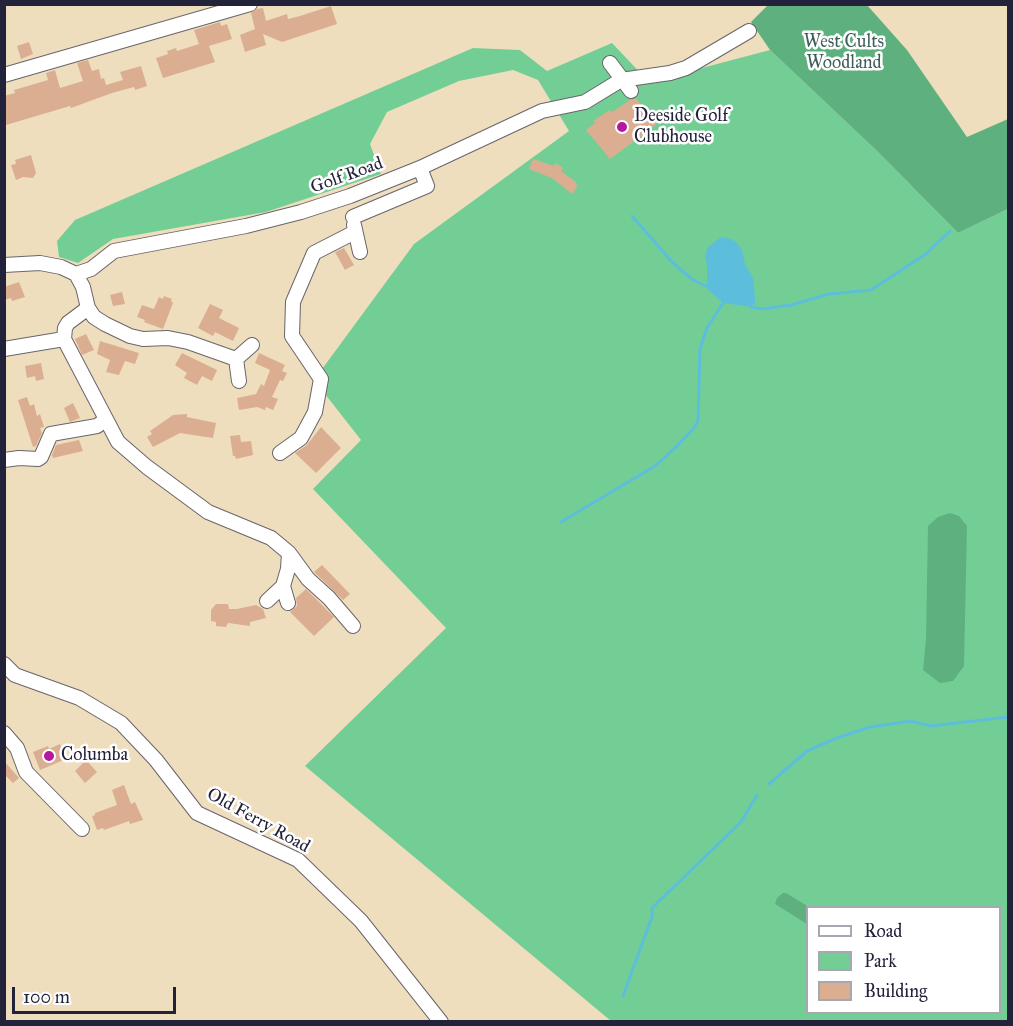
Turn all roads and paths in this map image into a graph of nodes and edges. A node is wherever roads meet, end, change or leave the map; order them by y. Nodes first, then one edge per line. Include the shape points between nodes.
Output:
1 (250, 4) edge
2 (749, 31) dead end
3 (610, 63) dead end
4 (4, 75) edge
5 (621, 80) junction
6 (631, 91) dead end
7 (420, 168) junction
8 (350, 196) junction
9 (353, 217) junction
10 (355, 232) junction
11 (360, 252) dead end
12 (4, 265) edge
13 (76, 274) junction
14 (88, 308) junction
15 (64, 339) junction
16 (252, 345) dead end
17 (4, 349) edge
18 (236, 359) junction
19 (239, 381) dead end
20 (105, 420) junction
21 (280, 453) dead end
22 (4, 460) edge
23 (289, 553) junction
24 (283, 586) junction
25 (267, 601) dead end
26 (288, 603) dead end
27 (352, 626) dead end
28 (4, 664) edge
29 (4, 734) edge
30 (82, 829) dead end
31 (441, 1022) edge

1 - 4 street
2 - 5 street via 686,68
3 - 5 street
5 - 6 street
5 - 7 street, Golf Road via 585,102 542,111
7 - 8 street, Golf Road
7 - 9 street via 427,186
8 - 9 street
8 - 13 street, Golf Road via 246,226 114,250 91,269
9 - 10 street
10 - 11 street
10 - 21 street via 314,253 293,302 292,336 321,379 315,412 301,438
12 - 13 street via 40,263
13 - 14 street
14 - 15 street via 68,323
14 - 18 street via 94,317 129,336 188,342
15 - 17 street
15 - 20 street
16 - 18 street
18 - 19 street
20 - 22 street via 97,426 51,434 38,459
20 - 23 street via 118,442 169,484 208,512 271,538
23 - 24 street
23 - 27 street
24 - 25 street
24 - 26 street
28 - 31 street, Old Ferry Road via 15,675 79,698 121,723 197,813 297,860 361,921
29 - 30 street via 17,748 26,772

